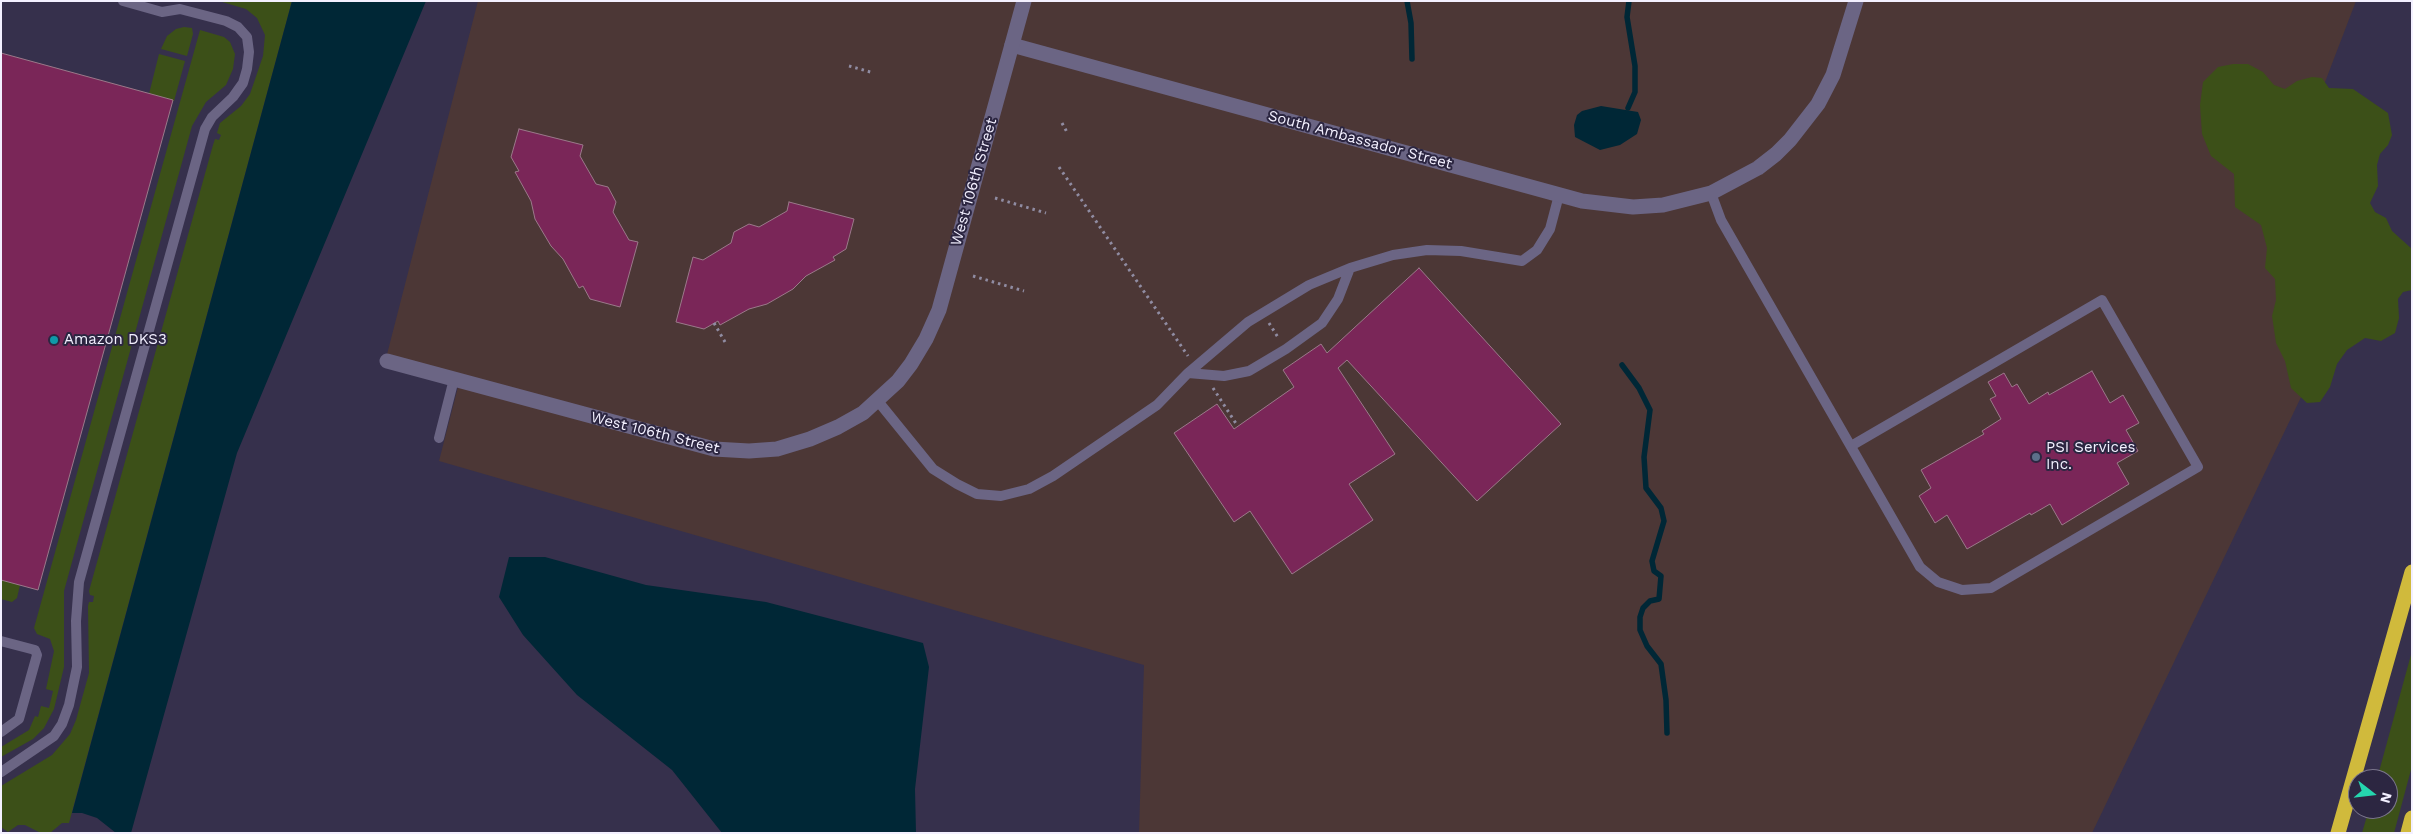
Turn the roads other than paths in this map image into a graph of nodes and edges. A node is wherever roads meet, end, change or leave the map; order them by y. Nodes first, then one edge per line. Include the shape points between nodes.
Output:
1 (123, 1) edge
2 (1024, 1) edge
3 (1856, 1) edge
4 (1012, 45) junction
5 (1711, 193) junction
6 (1559, 195) junction
7 (1350, 268) junction
8 (387, 361) dead end
9 (1188, 372) junction
10 (454, 379) junction
11 (877, 400) junction
12 (439, 438) dead end
13 (1851, 446) junction
14 (2412, 572) edge
15 (1, 641) edge
16 (1, 732) edge
17 (1, 772) edge
18 (2412, 818) edge
19 (2338, 833) edge
20 (2408, 833) edge

1 - 17 lane via 162,12 180,9 238,27 247,37 247,69 243,83 205,129 79,582 77,667 69,705 54,736
2 - 4 street, West 106th Street
3 - 5 street, South Ambassador Street via 1833,75 1804,124 1758,168
4 - 6 street, South Ambassador Street
4 - 11 street, West 106th Street via 938,310 911,364
5 - 6 street, South Ambassador Street via 1633,207
5 - 13 lane via 1721,220
6 - 7 lane via 1550,229 1537,250 1522,261 1461,250 1427,250 1393,255
7 - 9 lane via 1309,285 1271,307 1227,338
7 - 9 lane via 1338,298 1322,323 1286,349 1249,371 1224,376
8 - 10 street, West 106th Street
9 - 11 lane via 1157,405 1053,476 1029,488 1001,496 977,494 932,470
10 - 11 street, West 106th Street via 679,441 714,449 749,451 777,449 810,439 863,413
10 - 12 lane
13 - 13 lane via 1920,567 1949,588 1968,591 1991,588 2198,467 2102,300
14 - 19 highway
15 - 16 lane via 35,650 37,655 20,719
18 - 20 highway

